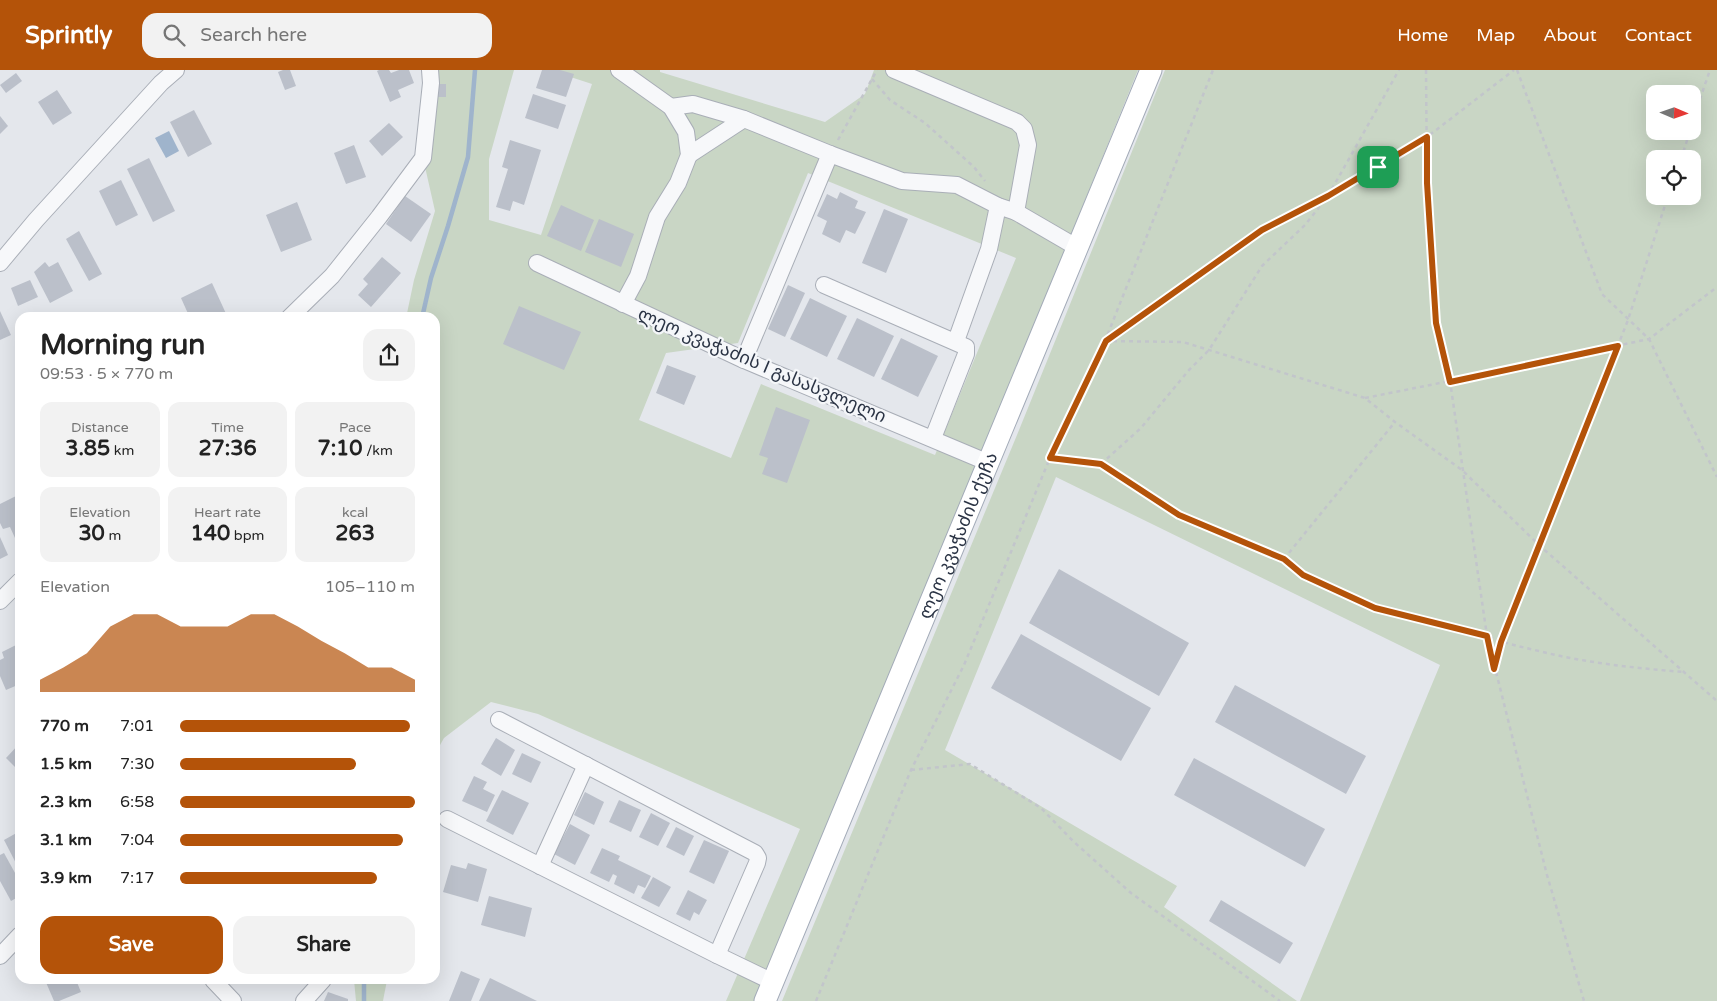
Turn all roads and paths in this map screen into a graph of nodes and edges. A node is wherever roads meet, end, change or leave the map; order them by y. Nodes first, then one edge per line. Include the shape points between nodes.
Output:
1 (176, 70) edge
2 (430, 70) edge
3 (619, 70) edge
4 (877, 70) edge
5 (894, 70) edge
6 (1151, 70) edge
7 (1213, 70) edge
8 (1399, 70) edge
9 (1426, 70) edge
10 (1515, 70) edge
11 (1710, 70) edge
12 (872, 79) junction
13 (1701, 96) edge
14 (671, 107) junction
15 (744, 119) junction
16 (1427, 137) junction
17 (830, 154) junction
18 (689, 155) junction
19 (986, 181) dead end
20 (1328, 196) junction
21 (1665, 205) edge
22 (998, 206) junction
23 (1016, 212) junction
24 (1078, 248) junction
25 (0, 263) edge
26 (537, 263) dead end
27 (824, 285) dead end
28 (1717, 286) edge
29 (623, 304) junction
30 (295, 312) edge
31 (1628, 320) junction
32 (1649, 339) junction
33 (956, 341) junction
34 (1106, 341) junction
35 (1618, 346) junction
36 (1209, 350) junction
37 (744, 360) junction
38 (1450, 382) junction
39 (1365, 398) junction
40 (1395, 422) junction
41 (933, 438) junction
42 (1050, 458) junction
43 (989, 463) junction
44 (1101, 464) junction
45 (1462, 470) junction
46 (1717, 476) edge
47 (1540, 546) junction
48 (1284, 559) junction
49 (15, 585) edge
50 (0, 600) edge
51 (1487, 636) junction
52 (1501, 642) junction
53 (1494, 669) junction
54 (1684, 672) junction
55 (1717, 700) edge
56 (499, 720) dead end
57 (586, 765) junction
58 (911, 770) junction
59 (447, 819) dead end
60 (540, 866) junction
61 (15, 940) edge
62 (717, 955) junction
63 (0, 956) edge
64 (217, 984) edge
65 (319, 984) edge
66 (769, 991) edge
67 (232, 1001) edge
68 (304, 1001) edge
69 (816, 1001) edge
70 (1280, 1001) edge
71 (1584, 1001) edge

1 - 25 street
2 - 30 street via 432,83 423,158 332,276
3 - 14 street
4 - 12 path
5 - 23 street via 1017,122 1024,129 1028,145
6 - 24 main road, ლეო კვაჭაძის ქუჩა
7 - 34 path
8 - 20 path
9 - 16 path
10 - 16 path
10 - 31 path via 1602,294
11 - 13 path
12 - 17 path
12 - 19 path via 890,100 925,122
14 - 15 street via 693,104
14 - 18 street via 686,132
15 - 17 street
15 - 18 street
16 - 20 path
16 - 38 path via 1436,323
17 - 22 street via 902,181 957,185
17 - 37 street
18 - 29 street via 678,183 658,217 638,276
20 - 34 path via 1262,230
20 - 36 path via 1305,225 1262,266
21 - 31 path
22 - 23 street
22 - 33 street via 989,249
23 - 24 street
24 - 43 main road, ლეო კვაჭაძის ქუჩა
26 - 29 street, ლეო კვაჭაძის I გასასვლელი
27 - 33 street
28 - 32 path
29 - 37 street, ლეო კვაჭაძის I გასასვლელი
31 - 32 path
31 - 35 path
32 - 35 path
32 - 46 path
33 - 41 street via 966,347 966,354
34 - 36 path via 1182,342
34 - 42 path
35 - 38 path
35 - 47 path
36 - 39 path
36 - 44 path via 1141,428
37 - 41 street, ლეო კვაჭაძის I გასასვლელი
38 - 39 path
38 - 45 path
39 - 40 path
40 - 45 path
40 - 48 path
41 - 43 street, ლეო კვაჭაძის I გასასვლელი
42 - 44 path
42 - 58 path via 964,665
43 - 66 main road, ლეო კვაჭაძის ქუჩა
44 - 48 path via 1179,515
45 - 47 path
45 - 51 path
47 - 52 path
47 - 54 path
48 - 51 path via 1303,575 1375,608
49 - 50 street
51 - 52 path
51 - 53 path
52 - 53 path
52 - 54 path via 1566,658
53 - 71 path via 1547,875
54 - 55 path
56 - 57 street
57 - 60 street
57 - 62 street via 755,853 757,863
58 - 69 path
58 - 70 path via 970,764 1042,808 1131,893
59 - 60 street
60 - 62 street
61 - 63 street
62 - 66 street
64 - 67 street
65 - 68 street

